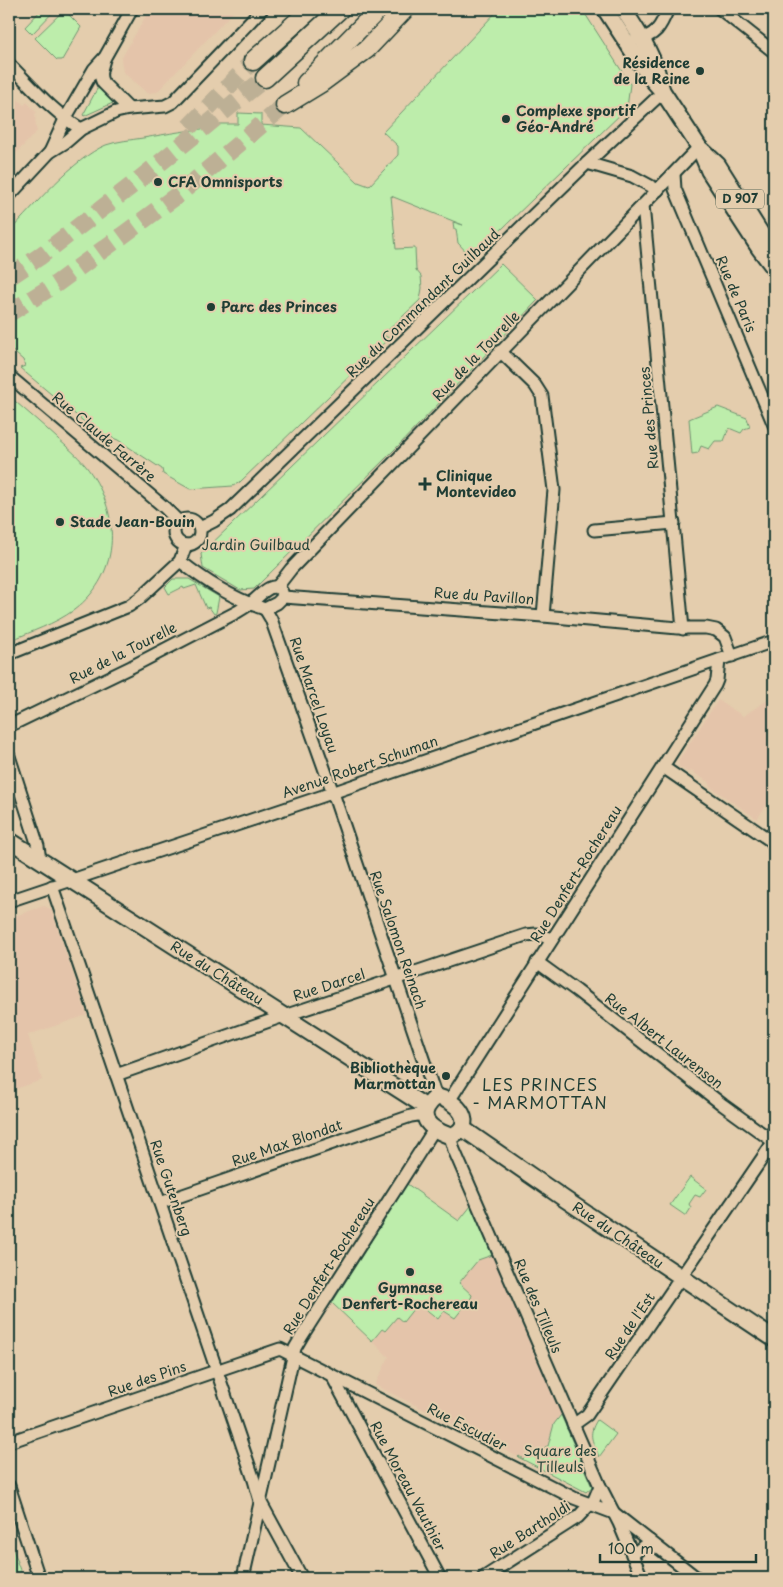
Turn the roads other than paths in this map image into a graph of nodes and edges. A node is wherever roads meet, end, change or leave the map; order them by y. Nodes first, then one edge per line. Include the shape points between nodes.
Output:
1 (132, 9) edge
2 (262, 9) edge
3 (310, 9) edge
4 (340, 9) edge
5 (379, 9) edge
6 (405, 9) edge
7 (605, 9) edge
8 (623, 9) edge
9 (668, 9) edge
10 (720, 9) edge
11 (620, 30) junction
12 (642, 38) junction
13 (774, 52) edge
14 (105, 57) junction
15 (253, 61) tunnel mouth
16 (9, 64) edge
17 (265, 78) tunnel mouth
18 (663, 92) junction
19 (129, 109) junction
20 (65, 119) junction
21 (81, 129) junction
22 (699, 147) junction
23 (50, 152) junction
24 (587, 163) junction
25 (674, 174) junction
26 (658, 190) junction
27 (9, 196) edge
28 (643, 205) junction
29 (767, 242) edge
30 (774, 257) edge
31 (774, 268) edge
32 (500, 351) junction
33 (9, 376) edge
34 (774, 425) edge
35 (179, 522) junction
36 (674, 523) junction
37 (200, 528) junction
38 (594, 530) dead end
39 (186, 545) junction
40 (180, 561) junction
41 (280, 592) junction
42 (250, 604) junction
43 (265, 609) junction
44 (543, 616) junction
45 (683, 628) junction
46 (774, 641) edge
47 (9, 654) edge
48 (732, 656) junction
49 (719, 660) junction
50 (9, 726) edge
51 (9, 756) edge
52 (663, 767) junction
53 (333, 792) junction
54 (9, 840) edge
55 (774, 843) edge
56 (40, 860) junction
57 (72, 880) junction
58 (52, 886) junction
59 (9, 901) edge
60 (552, 939) junction
61 (537, 962) junction
62 (396, 979) junction
63 (284, 1016) junction
64 (116, 1074) junction
65 (434, 1105) junction
66 (434, 1128) junction
67 (456, 1132) junction
68 (774, 1142) edge
69 (160, 1203) junction
70 (682, 1278) junction
71 (772, 1334) edge
72 (293, 1356) junction
73 (217, 1370) junction
74 (332, 1376) junction
75 (363, 1391) junction
76 (350, 1408) junction
77 (573, 1425) junction
78 (9, 1442) edge
79 (9, 1486) edge
80 (600, 1486) junction
81 (260, 1500) junction
82 (591, 1504) junction
83 (614, 1513) junction
84 (650, 1541) junction
85 (632, 1555) junction
86 (39, 1578) edge
87 (243, 1578) edge
88 (302, 1578) edge
89 (440, 1578) edge
90 (483, 1578) edge
91 (642, 1578) edge
92 (697, 1578) edge

1 - 14 street
2 - 19 street via 173,102 165,106
3 - 15 highway
4 - 17 highway
5 - 6 highway via 285,105 366,50
7 - 11 main road
8 - 12 main road
9 - 12 street via 661,27
10 - 13 street
11 - 12 street via 636,39
11 - 18 main road via 648,75
12 - 18 main road via 654,60
14 - 19 street via 100,79
14 - 20 street via 94,69
16 - 20 street
18 - 22 main road, D 907
18 - 24 street, Rue du Commandant Guilbaud
19 - 21 street
20 - 21 street
20 - 23 street
21 - 23 street
22 - 25 street, Rue de la Tourelle
22 - 29 main road, D 907 via 709,171
23 - 27 street
24 - 26 street via 632,176
24 - 37 street, Rue du Commandant Guilbaud via 230,510
25 - 26 street, Rue de la Tourelle
25 - 34 street, Rue de Paris via 675,189
26 - 28 street, Rue de la Tourelle
28 - 32 street, Rue de la Tourelle
28 - 36 street, Rue des Princes
29 - 30 main road, D 907
29 - 31 main road, D 907
32 - 41 street, Rue de la Tourelle via 291,569
32 - 44 street via 542,396 554,490
33 - 35 street, Rue Claude Farrère
35 - 37 street via 191,520
35 - 39 street via 175,529 176,537
36 - 38 street
36 - 45 street, Rue des Princes
37 - 39 street, Rue du Commandant Guilbaud via 197,540
39 - 40 street
40 - 42 street via 231,596
40 - 47 street via 129,606
41 - 42 street, Rue de la Tourelle via 273,587 267,589
41 - 43 street via 277,603
41 - 44 street, Rue du Pavillon
42 - 43 street
42 - 50 street, Rue de la Tourelle
43 - 53 street, Rue Marcel Loyau
44 - 45 street, Rue du Pavillon
45 - 48 street, Rue du Pavillon via 716,630 725,637
46 - 48 street, Avenue Robert Schuman
48 - 49 street, Avenue Robert Schuman
49 - 52 street, Rue Denfert-Rochereau via 715,685
49 - 53 street, Avenue Robert Schuman
51 - 56 street
52 - 55 street
52 - 60 street, Rue Denfert-Rochereau
53 - 57 street, Avenue Robert Schuman
53 - 62 street, Rue Salomon Reinach
54 - 56 main road, Rue du Château
56 - 57 main road, Rue du Château
57 - 58 street, Avenue Robert Schuman
57 - 63 main road, Rue du Château
58 - 59 street, Avenue Robert Schuman
58 - 64 street, Rue Gutenberg
60 - 61 street, Rue Denfert-Rochereau
60 - 62 street, Rue Darcel via 536,934 526,935
61 - 65 street, Rue Denfert-Rochereau
61 - 68 street, Rue Albert Laurenson
62 - 63 street, Rue Darcel
62 - 65 street, Rue Salomon Reinach
63 - 64 street, Rue Darcel
63 - 65 main road, Rue du Château
64 - 69 street, Rue Gutenberg
65 - 66 main road via 425,1119
65 - 67 main road via 458,1108 464,1120
65 - 69 street, Rue Max Blondat via 402,1120
66 - 67 main road, Rue du Château
66 - 72 street, Rue Denfert-Rochereau via 302,1336
67 - 70 main road, Rue du Château
67 - 77 street, Rue des Tilleuls via 454,1150
68 - 70 street, Rue de l'Est
69 - 73 street, Rue Gutenberg
70 - 71 main road, Rue du Château
70 - 77 street, Rue de l'Est via 588,1415
72 - 73 street, Rue des Pins via 280,1348
72 - 74 street, Rue Escudier
72 - 81 street, Rue Denfert-Rochereau
73 - 78 street, Rue des Pins
73 - 81 street, Rue Gutenberg
74 - 75 street, Rue Escudier
74 - 76 street, Rue Moreau Vauthier
75 - 76 street
75 - 82 street, Rue Escudier
76 - 89 street, Rue Moreau Vauthier
77 - 80 street, Rue des Tilleuls
79 - 86 street
80 - 82 street
80 - 83 street, Rue des Tilleuls
81 - 87 street, Rue Denfert-Rochereau
81 - 88 street, Rue Gutenberg
82 - 83 street, Rue Escudier
82 - 90 street, Rue Bartholdi via 578,1517
83 - 84 street, Rue Escudier
83 - 85 street, Rue des Tilleuls
84 - 85 street
84 - 92 street, Rue Escudier
85 - 91 street, Rue des Tilleuls

